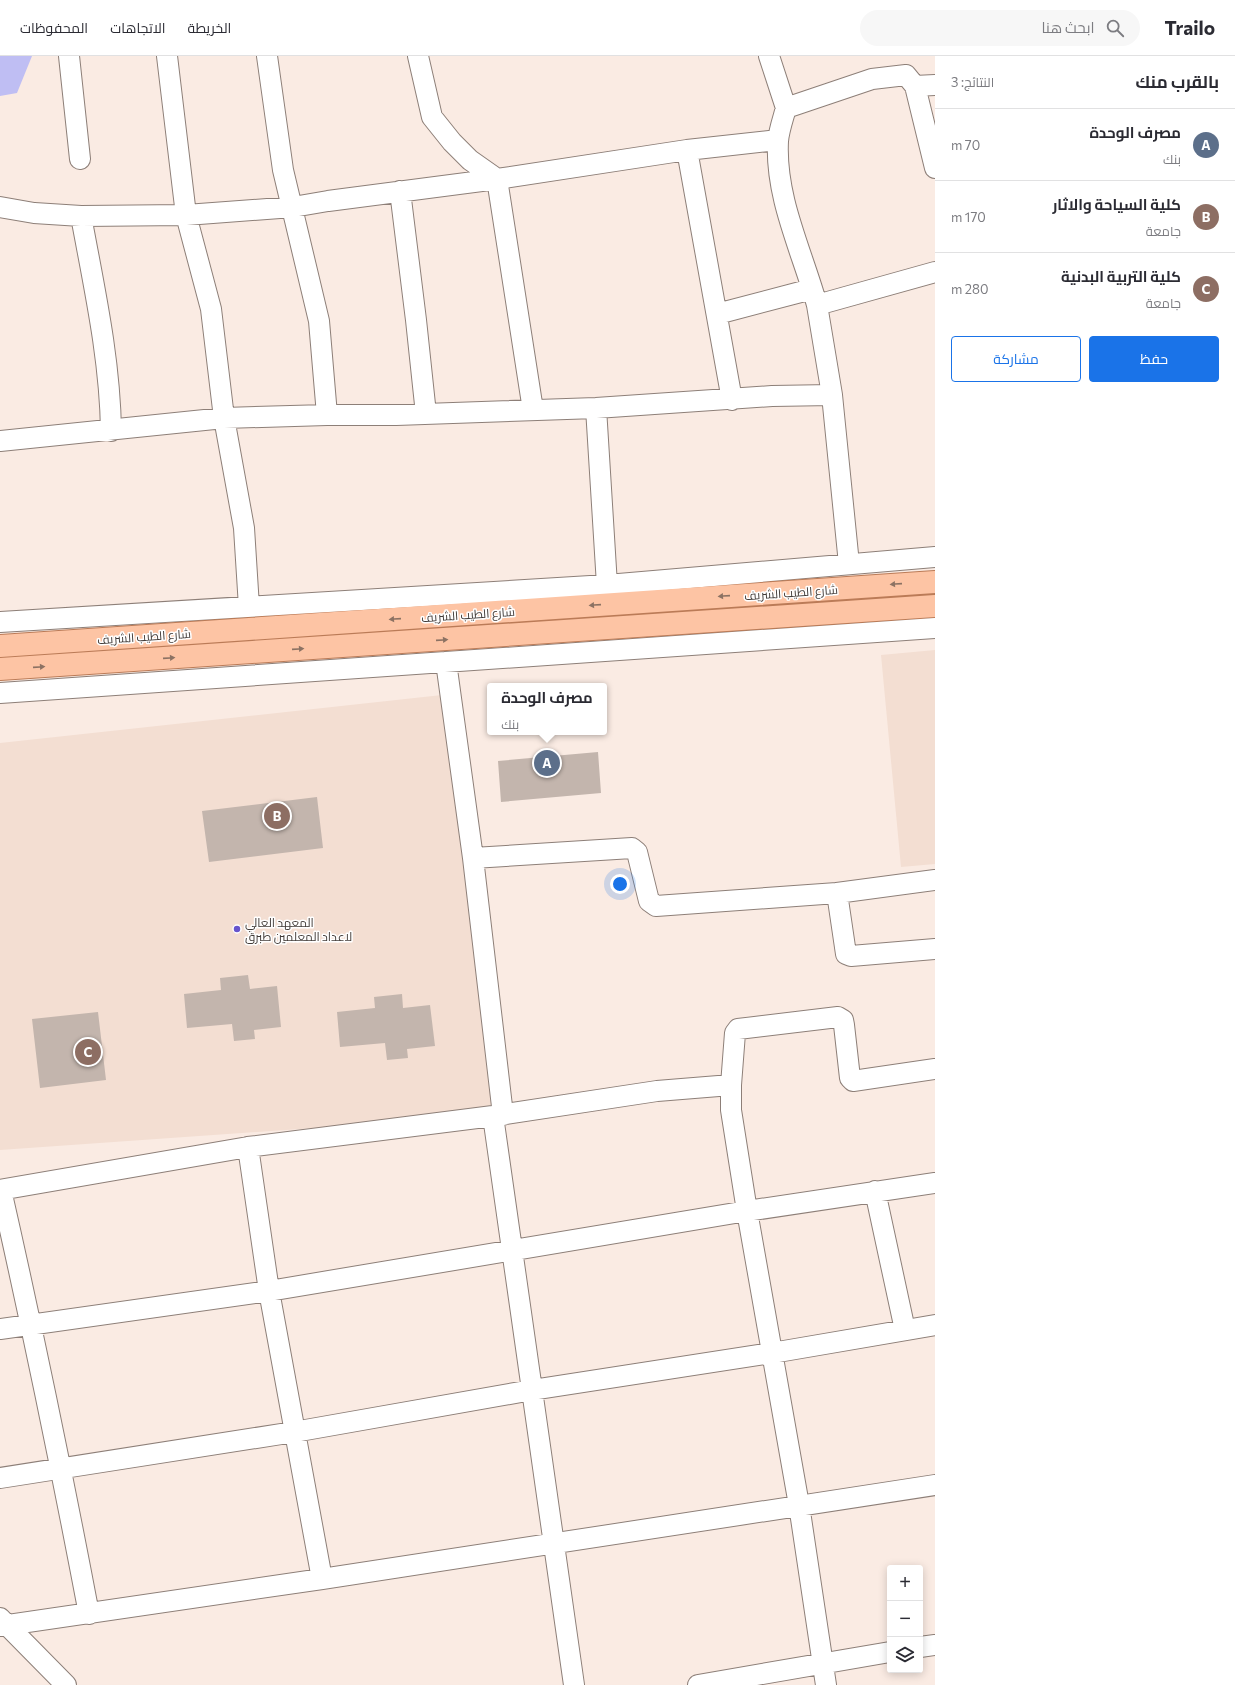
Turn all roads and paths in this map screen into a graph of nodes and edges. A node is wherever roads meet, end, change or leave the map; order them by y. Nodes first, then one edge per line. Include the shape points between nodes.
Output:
1 (69, 56) edge
2 (167, 56) edge
3 (267, 56) edge
4 (418, 56) edge
5 (769, 56) edge
6 (935, 85) edge
7 (916, 86) junction
8 (786, 108) junction
9 (778, 140) junction
10 (687, 150) junction
11 (80, 159) dead end
12 (935, 168) edge
13 (498, 179) junction
14 (400, 192) junction
15 (0, 207) edge
16 (293, 207) junction
17 (186, 215) junction
18 (81, 216) junction
19 (935, 272) edge
20 (815, 297) junction
21 (717, 314) junction
22 (832, 395) junction
23 (732, 400) junction
24 (596, 408) junction
25 (533, 410) junction
26 (426, 414) junction
27 (327, 415) junction
28 (224, 418) junction
29 (111, 431) junction
30 (0, 441) edge
31 (935, 557) edge
32 (849, 564) junction
33 (935, 582) edge
34 (607, 585) junction
35 (935, 606) edge
36 (249, 607) junction
37 (0, 622) edge
38 (935, 628) edge
39 (0, 646) edge
40 (446, 662) junction
41 (0, 670) edge
42 (0, 694) edge
43 (473, 858) junction
44 (935, 880) edge
45 (837, 893) junction
46 (935, 949) edge
47 (935, 1069) edge
48 (731, 1085) junction
49 (498, 1115) junction
50 (248, 1148) junction
51 (935, 1183) edge
52 (0, 1190) edge
53 (875, 1191) junction
54 (747, 1211) junction
55 (513, 1250) junction
56 (269, 1291) junction
57 (31, 1324) junction
58 (935, 1325) edge
59 (0, 1329) edge
60 (905, 1330) junction
61 (772, 1353) junction
62 (532, 1390) junction
63 (294, 1432) junction
64 (61, 1468) junction
65 (0, 1478) edge
66 (935, 1485) edge
67 (799, 1505) junction
68 (554, 1543) junction
69 (322, 1579) junction
70 (89, 1614) junction
71 (2, 1623) edge
72 (935, 1645) edge
73 (923, 1647) edge
74 (887, 1652) edge
75 (823, 1663) junction
76 (66, 1685) edge
77 (574, 1685) edge
78 (698, 1685) edge
79 (826, 1685) edge

1 - 11 street
2 - 17 street
3 - 16 street via 283,170
4 - 13 street via 432,117 470,160
5 - 8 street
6 - 7 street
7 - 8 street via 906,76 872,79
7 - 12 street
8 - 9 street
9 - 10 street
9 - 20 street via 782,192
10 - 13 street
10 - 21 street
13 - 14 street
13 - 25 street
14 - 16 street
14 - 26 street
15 - 18 street via 34,213
16 - 17 street
16 - 27 street via 319,321
17 - 18 street
17 - 28 street via 211,309
18 - 29 street via 105,347 111,398
19 - 20 street
20 - 21 street
20 - 22 street
21 - 23 street
22 - 23 street
22 - 32 street
23 - 24 street
24 - 25 street
24 - 34 street
25 - 26 street
26 - 27 street
27 - 28 street
28 - 29 street
28 - 36 street via 244,528
29 - 30 street
31 - 32 street
32 - 34 street
33 -> 39 main road, شارع الطيب الشريف
34 - 36 street
41 -> 35 main road, شارع الطيب الشريف
36 - 37 street
38 - 40 street
40 - 42 street
40 - 43 street
43 - 45 street via 632,848 637,852 649,901 656,906
43 - 49 street
44 - 45 street
45 - 46 street via 846,954 851,956
47 - 48 street via 853,1081 850,1078 843,1020 838,1017 738,1029
48 - 49 street via 657,1091
48 - 54 street via 731,1110
49 - 50 street
49 - 55 street
50 - 52 street
50 - 56 street
51 - 53 street
52 - 57 street
53 - 54 street
53 - 60 street
54 - 55 street
54 - 61 street
55 - 56 street
55 - 62 street
56 - 57 street
56 - 63 street
57 - 59 street
57 - 64 street
58 - 60 street
60 - 61 street
61 - 62 street
61 - 67 street
62 - 63 street
62 - 68 street
63 - 64 street
63 - 69 street
64 - 65 street
64 - 70 street
66 - 67 street
67 - 68 street
67 - 75 street
68 - 69 street
68 - 77 street
69 - 70 street
70 - 71 street
71 - 76 street
72 - 73 street
74 - 75 street
75 - 78 street
75 - 79 street

